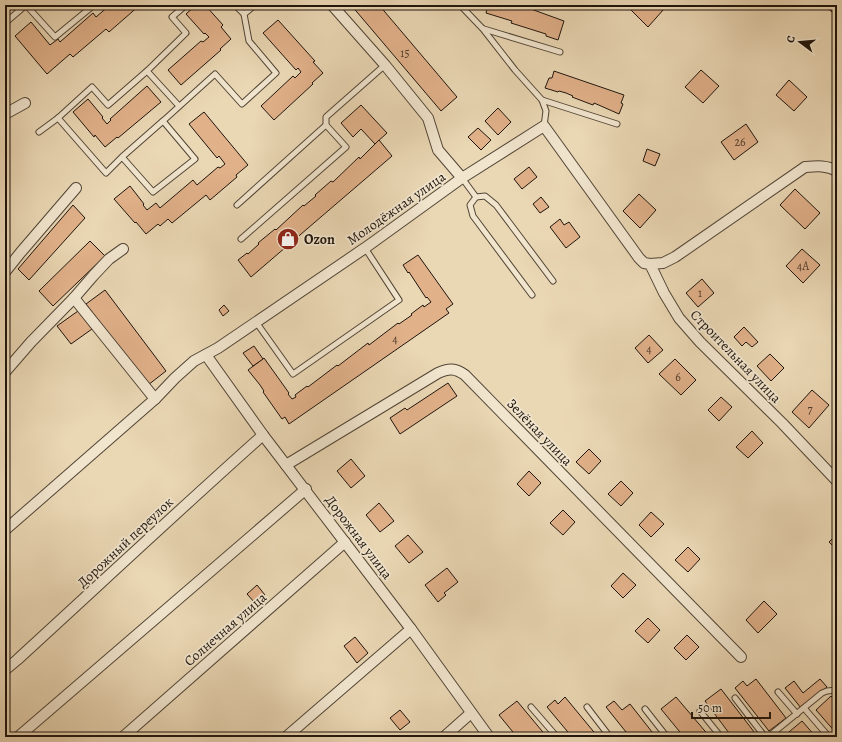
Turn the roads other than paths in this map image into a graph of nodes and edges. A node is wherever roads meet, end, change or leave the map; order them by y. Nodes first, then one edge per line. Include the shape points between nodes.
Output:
1 (94, 5) edge
2 (186, 5) edge
3 (235, 5) edge
4 (254, 5) edge
5 (332, 5) edge
6 (460, 5) edge
7 (244, 14) junction
8 (5, 23) edge
9 (483, 29) junction
10 (560, 52) dead end
11 (385, 65) junction
12 (147, 71) junction
13 (542, 100) junction
14 (25, 103) dead end
15 (179, 106) junction
16 (5, 114) edge
17 (58, 118) junction
18 (162, 121) junction
19 (617, 124) dead end
20 (326, 125) junction
21 (544, 126) junction
22 (39, 132) dead end
23 (122, 157) junction
24 (837, 172) edge
25 (462, 178) junction
26 (76, 188) dead end
27 (476, 197) junction
28 (237, 205) dead end
29 (241, 239) dead end
30 (365, 248) junction
31 (123, 249) dead end
32 (650, 264) junction
33 (5, 272) edge
34 (553, 280) dead end
35 (532, 295) dead end
36 (74, 298) junction
37 (256, 322) junction
38 (206, 355) junction
39 (5, 372) edge
40 (155, 399) junction
41 (263, 435) junction
42 (286, 465) junction
43 (837, 481) edge
44 (306, 489) junction
45 (5, 530) edge
46 (345, 542) junction
47 (411, 629) junction
48 (741, 657) dead end
49 (5, 670) edge
50 (837, 690) edge
51 (778, 692) dead end
52 (735, 698) dead end
53 (531, 707) dead end
54 (587, 707) dead end
55 (804, 708) junction
56 (645, 709) dead end
57 (700, 711) dead end
58 (471, 713) junction
59 (796, 714) junction
60 (18, 737) edge
61 (123, 737) edge
62 (286, 737) edge
63 (444, 737) edge
64 (489, 737) edge
65 (557, 737) edge
66 (610, 737) edge
67 (667, 737) edge
68 (721, 737) edge
69 (768, 737) edge
70 (829, 737) edge

1 - 8 lane via 55,37 26,5
2 - 12 lane via 172,17 186,33
3 - 7 lane
4 - 7 lane
5 - 11 street
6 - 9 lane
7 - 15 lane via 249,41 276,73 242,104 215,74
9 - 10 lane
9 - 13 lane
11 - 20 lane via 326,117
11 - 25 street via 428,118 438,150
12 - 15 lane
12 - 17 lane via 108,105 92,87
13 - 19 lane
13 - 21 lane via 546,111
14 - 16 street
15 - 18 lane
17 - 22 lane
17 - 23 lane via 106,173
18 - 23 lane
18 - 23 lane via 195,159 153,192
20 - 28 lane
20 - 29 lane via 346,147
21 - 25 street, Молодёжная улица
21 - 32 street, Строительная улица via 639,258
24 - 32 street via 828,167 805,167 675,257 663,263
25 - 27 lane
25 - 30 street, Молодёжная улица
26 - 33 street
27 - 34 lane via 485,196 496,205
27 - 35 lane via 470,205 473,216
30 - 37 street, Молодёжная улица
30 - 37 lane via 399,300 293,374
31 - 36 street via 103,265
32 - 43 street, Строительная улица via 679,318
36 - 39 street
36 - 40 street
37 - 38 street, Молодёжная улица
38 - 40 street, Молодёжная улица via 194,361 174,378
38 - 41 street, Дорожная улица
40 - 45 street, Молодёжная улица
41 - 42 street, Дорожная улица
41 - 49 street, Дорожный переулок
42 - 44 street, Дорожная улица
42 - 48 street, Зелёная улица via 438,373 449,368 458,370 466,375
44 - 46 street, Дорожная улица
44 - 60 street
46 - 47 street, Дорожная улица
46 - 61 street, Солнечная улица
47 - 58 street, Дорожная улица
47 - 62 street
50 - 55 lane via 827,691
51 - 59 lane
52 - 69 lane
53 - 65 lane
54 - 66 lane
55 - 59 lane
55 - 70 lane
56 - 67 lane
57 - 68 lane
58 - 63 street
58 - 64 street, Дорожная улица
59 - 69 lane

